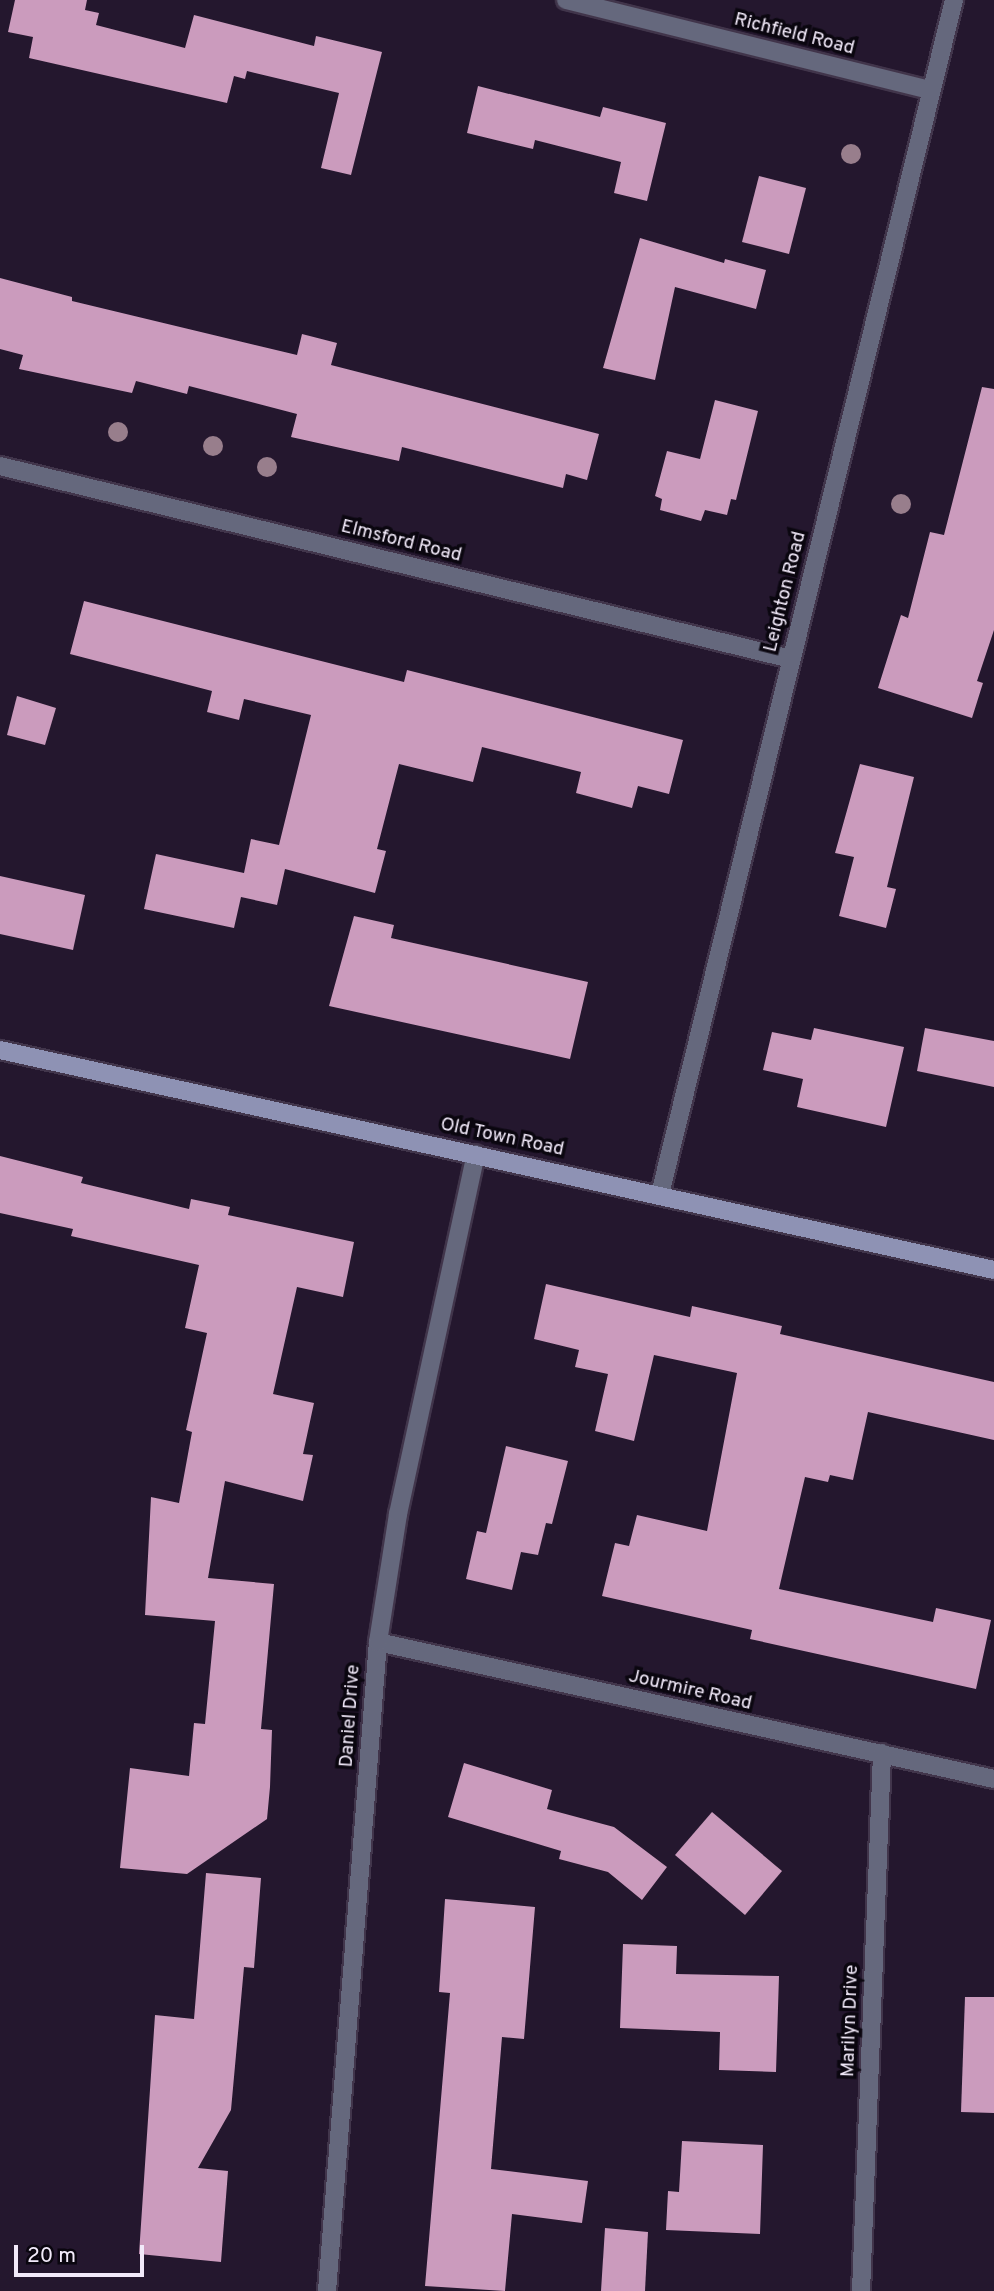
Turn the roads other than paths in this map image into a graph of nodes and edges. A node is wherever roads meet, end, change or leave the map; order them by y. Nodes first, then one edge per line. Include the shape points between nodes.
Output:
1 (566, 0) edge
2 (954, 0) edge
3 (930, 90) junction
4 (0, 466) edge
5 (791, 659) junction
6 (0, 1050) edge
7 (476, 1154) junction
8 (660, 1194) junction
9 (994, 1270) edge
10 (378, 1642) junction
11 (882, 1754) junction
12 (994, 1779) edge
13 (327, 2291) edge
14 (861, 2291) edge

1 - 3 street, Richfield Road
2 - 3 street, Leighton Road
3 - 5 street, Leighton Road
4 - 5 street, Elmsford Road
5 - 8 street, Leighton Road
6 - 7 main road, Old Town Road
7 - 8 main road, Old Town Road
7 - 10 street, Daniel Drive via 398,1514
8 - 9 main road, Old Town Road
10 - 11 street, Jourmire Road
10 - 13 street, Daniel Drive
11 - 12 street, Jourmire Road
11 - 14 street, Marilyn Drive

